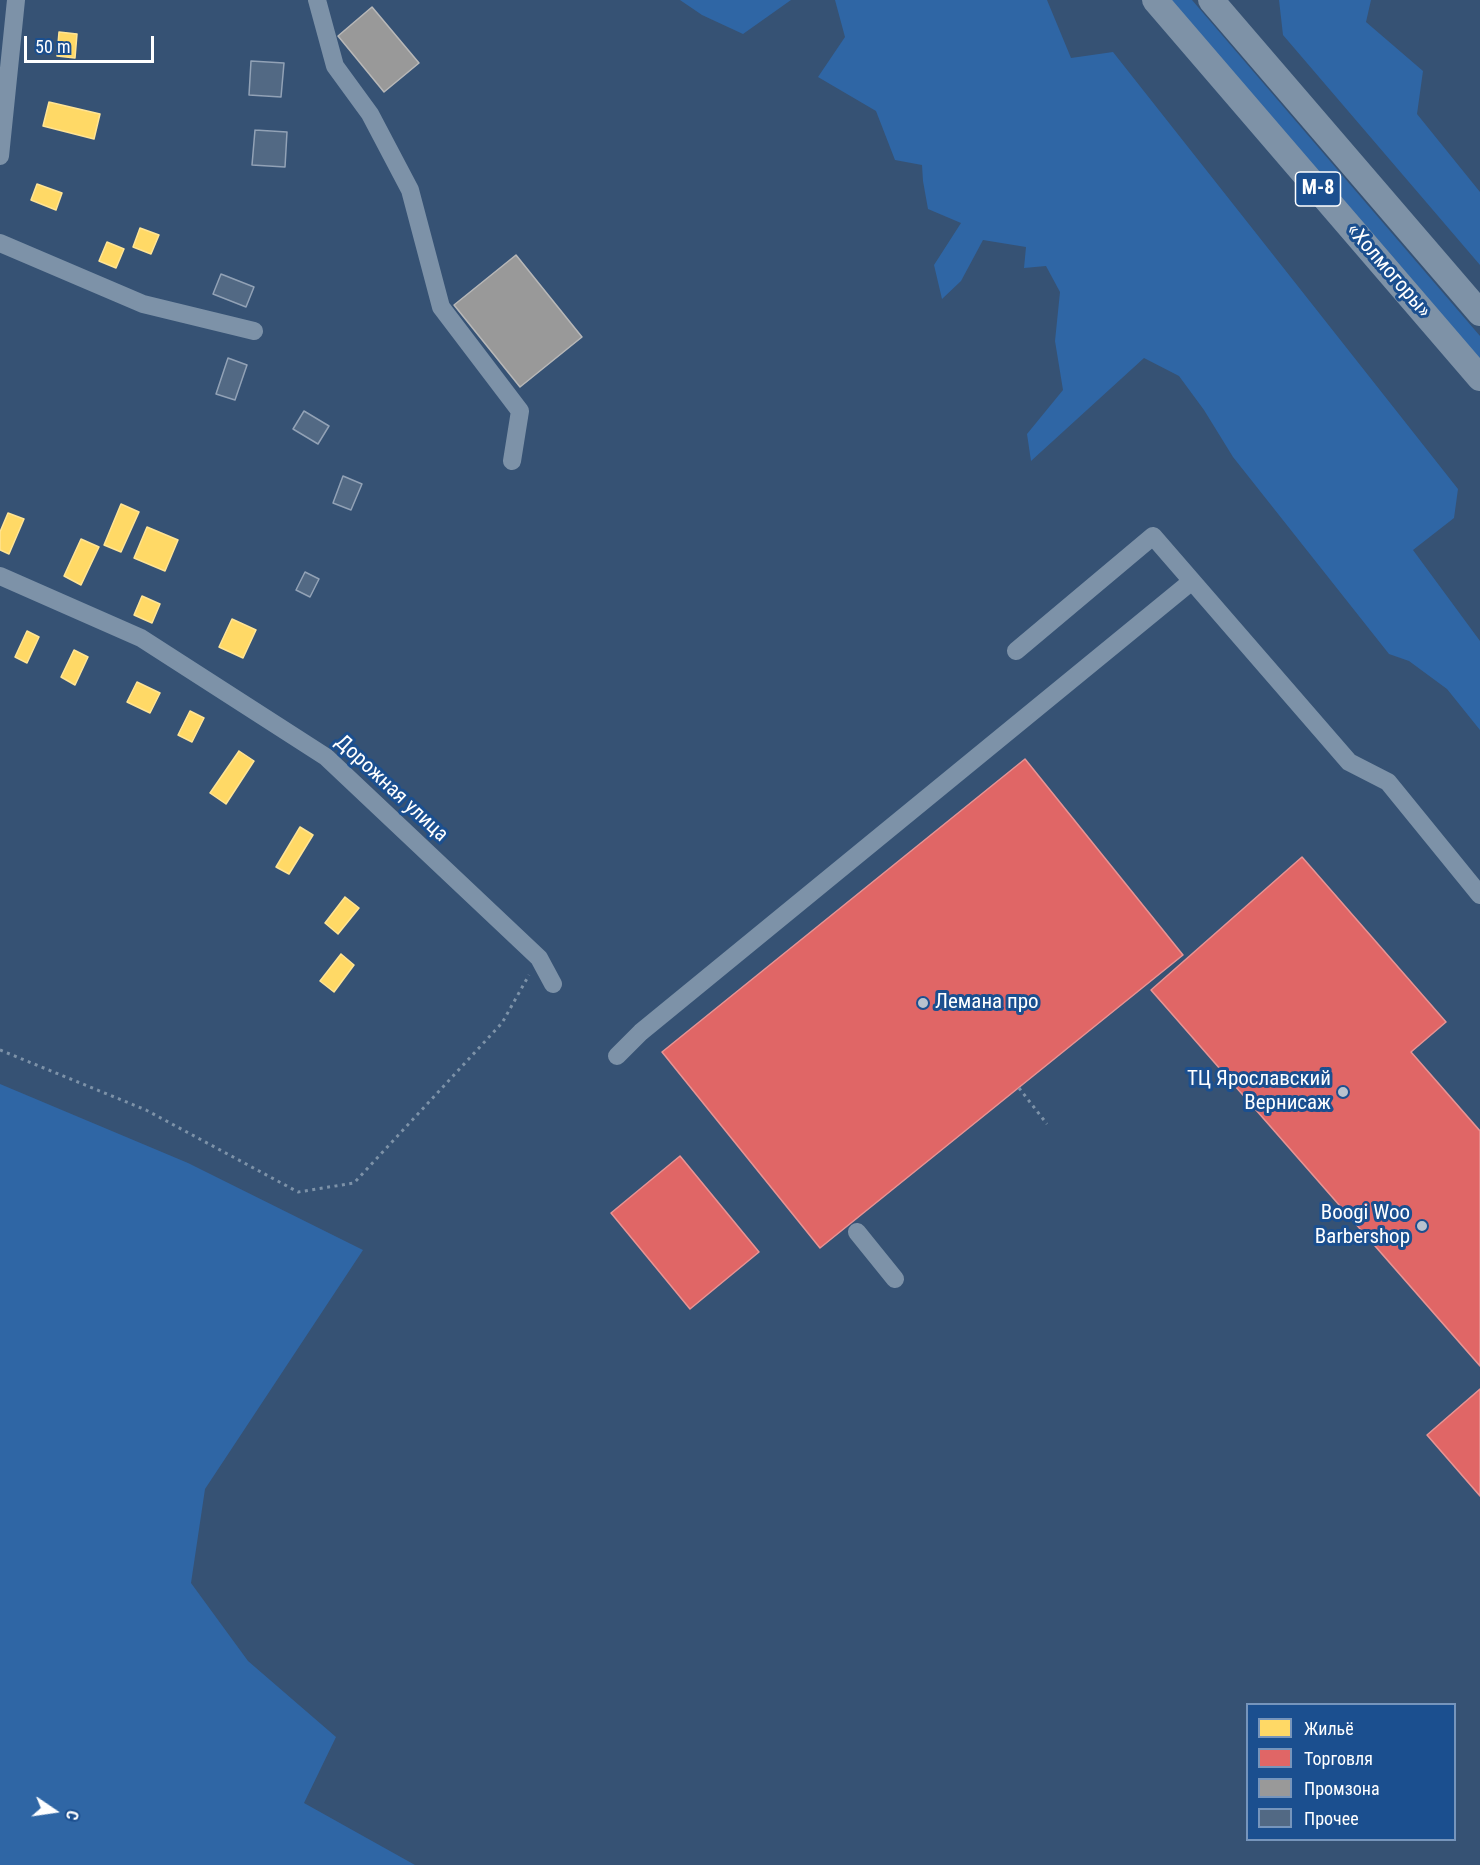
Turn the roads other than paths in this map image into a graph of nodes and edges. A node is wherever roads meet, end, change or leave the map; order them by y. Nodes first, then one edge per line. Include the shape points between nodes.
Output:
1 (16, 0) edge
2 (317, 0) edge
3 (1155, 0) edge
4 (1211, 0) edge
5 (1229, 0) edge
6 (1245, 39) junction
7 (0, 156) edge
8 (0, 243) edge
9 (1480, 313) edge
10 (254, 331) dead end
11 (1480, 378) edge
12 (512, 460) dead end
13 (0, 576) edge
14 (1192, 581) junction
15 (1016, 651) dead end
16 (1480, 895) edge
17 (553, 984) dead end
18 (617, 1056) dead end
19 (857, 1232) dead end
20 (895, 1279) dead end

1 - 7 street
2 - 12 street via 334,66 370,114 410,190 441,307 520,411
3 - 11 highway, «Холмогоры» / М-8
4 - 6 highway, «Холмогоры» / М-8
5 - 6 street
6 - 9 highway, «Холмогоры» / М-8
8 - 10 street via 143,304
13 - 17 street, Дорожная улица via 141,639 326,757 539,958
14 - 15 street via 1153,536
14 - 16 street via 1349,762 1388,782
14 - 18 street via 641,1032
19 - 20 street

